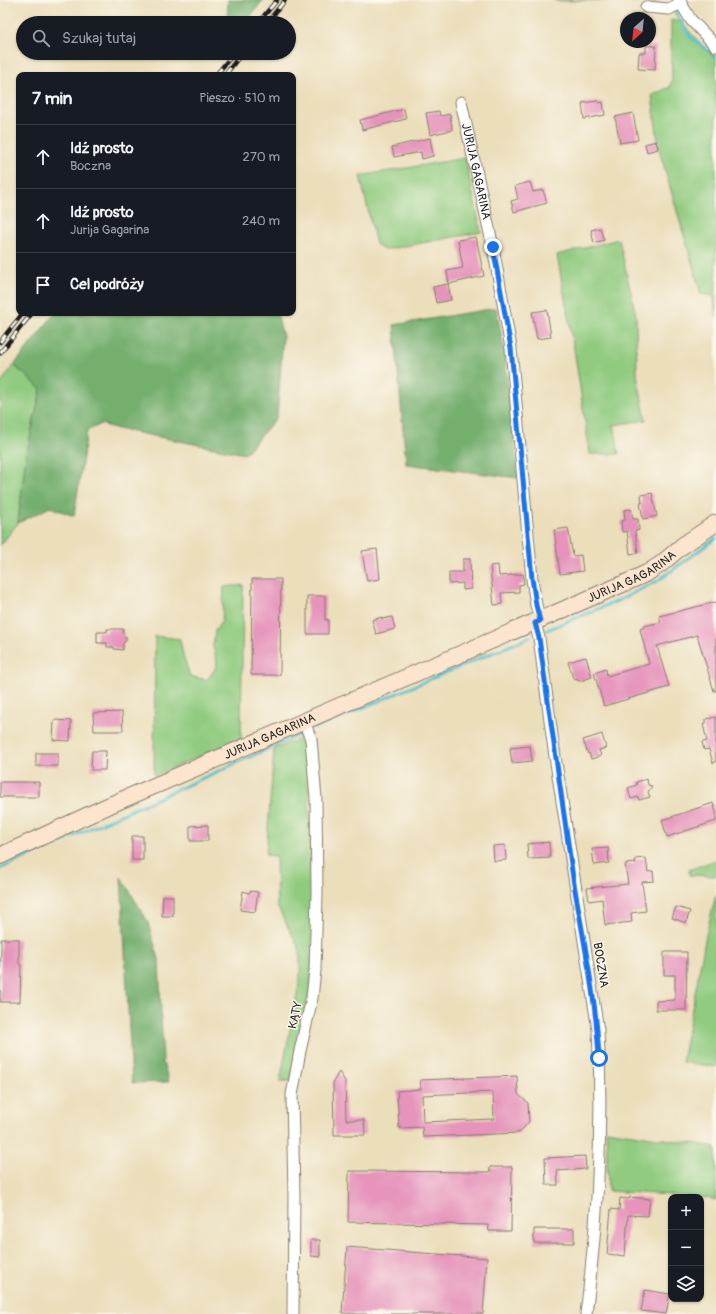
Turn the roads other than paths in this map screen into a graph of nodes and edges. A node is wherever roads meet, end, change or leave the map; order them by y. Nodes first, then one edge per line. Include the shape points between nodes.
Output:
1 (677, 4) edge
2 (646, 7) dead end
3 (716, 46) edge
4 (461, 102) dead end
5 (716, 523) edge
6 (538, 622) junction
7 (304, 722) junction
8 (0, 856) edge
9 (293, 1314) edge
10 (586, 1314) edge

1 - 2 street
1 - 3 street
4 - 6 street, JURIJA GAGARINA via 493,247 511,348
5 - 6 street, JURIJA GAGARINA via 647,573
6 - 7 street, JURIJA GAGARINA
6 - 10 street, BOCZNA via 554,750 598,1030 599,1165
7 - 8 street, JURIJA GAGARINA via 110,805
7 - 9 street, KĄTY via 311,739 316,799 316,970 292,1095

